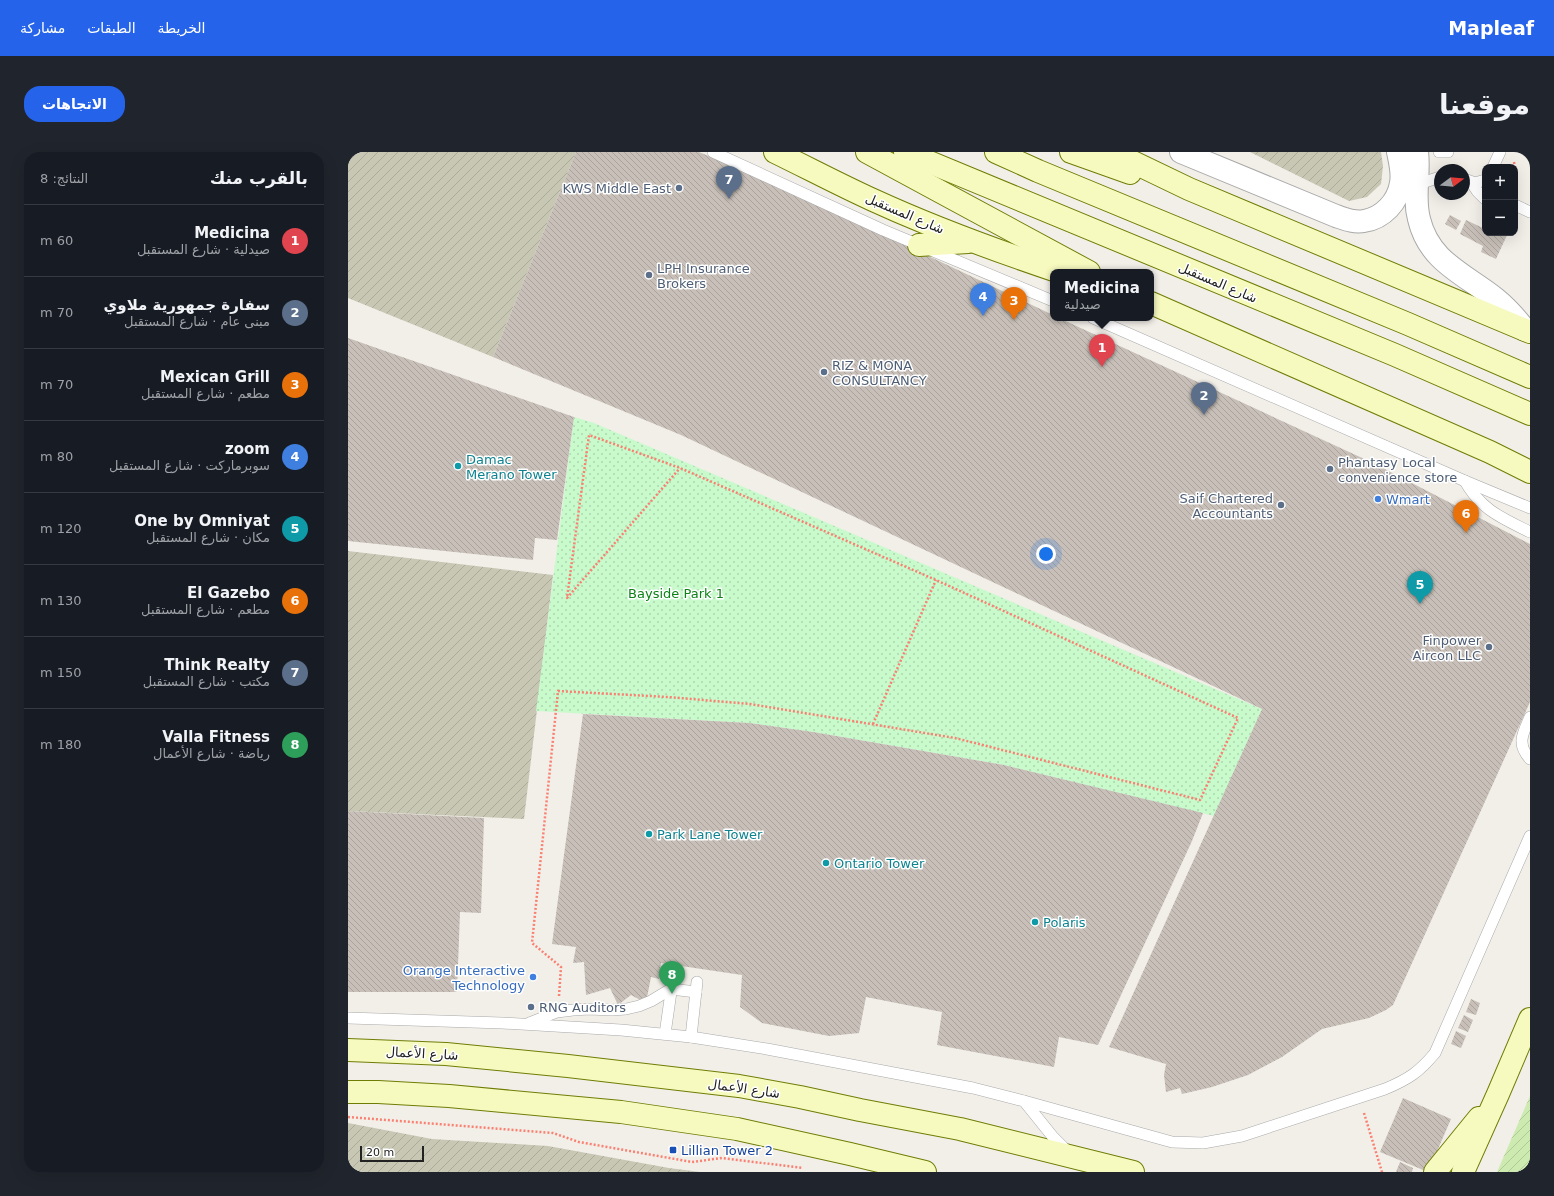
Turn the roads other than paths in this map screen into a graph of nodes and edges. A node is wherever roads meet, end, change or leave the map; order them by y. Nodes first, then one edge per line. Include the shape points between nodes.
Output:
1 (714, 152) edge
2 (775, 152) edge
3 (867, 152) edge
4 (905, 152) edge
5 (996, 152) edge
6 (1071, 152) edge
7 (1112, 152) edge
8 (1181, 152) edge
9 (1398, 152) edge
10 (1417, 152) edge
11 (1439, 152) edge
12 (1448, 152) edge
13 (1500, 152) edge
14 (1494, 164) edge
15 (1434, 179) edge
16 (1470, 181) edge
17 (1482, 181) edge
18 (1470, 183) edge
19 (1418, 188) junction
20 (1189, 189) junction
21 (1482, 196) edge
22 (1518, 208) edge
23 (1530, 212) edge
24 (974, 242) junction
25 (919, 246) junction
26 (1051, 269) edge
27 (1084, 269) edge
28 (1050, 300) edge
29 (1154, 304) edge
30 (1100, 321) edge
31 (1528, 331) edge
32 (1530, 377) edge
33 (1530, 414) edge
34 (1490, 452) junction
35 (1530, 463) edge
36 (1530, 472) edge
37 (1465, 481) junction
38 (1530, 508) edge
39 (1530, 532) edge
40 (1530, 717) edge
41 (1530, 759) edge
42 (1530, 836) edge
43 (673, 978) dead end
44 (671, 989) junction
45 (348, 1018) edge
46 (1530, 1019) edge
47 (527, 1024) junction
48 (665, 1034) junction
49 (690, 1037) junction
50 (348, 1050) edge
51 (348, 1092) edge
52 (1498, 1094) junction
53 (1024, 1101) junction
54 (1072, 1156) junction
55 (912, 1170) edge
56 (1133, 1172) edge
57 (1435, 1172) edge
58 (1463, 1172) edge

1 - 25 lane
2 - 24 street, شارع المستقبل via 874,200
3 - 27 street
4 - 33 street, شارع المستقبل via 1395,355
5 - 32 street
6 - 20 street via 1120,170
7 - 20 street
8 - 9 street via 1336,216 1350,221 1364,221 1377,217 1389,208 1397,197 1401,183
10 - 19 street
11 - 12 lane
13 - 14 lane
15 - 19 lane
16 - 17 lane
18 - 21 lane
19 - 31 street via 1418,218 1422,232 1439,257 1496,298
20 - 31 street
22 - 23 lane
24 - 25 street
24 - 26 street, شارع المستقبل
25 - 28 lane
29 - 34 street
30 - 37 lane
34 - 35 street
34 - 36 street
37 - 38 lane
37 - 39 lane via 1471,492 1488,510
40 - 41 lane via 1522,736 1525,754
42 - 53 lane via 1435,1053 1422,1069 1406,1080 1386,1089 1242,1136 1203,1143 1172,1142
43 - 44 lane
44 - 47 lane via 651,1001 626,1009 557,1012
44 - 48 lane
44 - 49 lane via 696,987
45 - 47 lane
46 - 52 street
47 - 48 lane
48 - 49 lane
49 - 53 lane via 973,1088
50 - 54 street, شارع الأعمال via 446,1054 739,1086 960,1129
51 - 55 street via 449,1096 621,1112 737,1129
52 - 57 street
52 - 58 street
53 - 54 lane
54 - 56 street, شارع الأعمال

